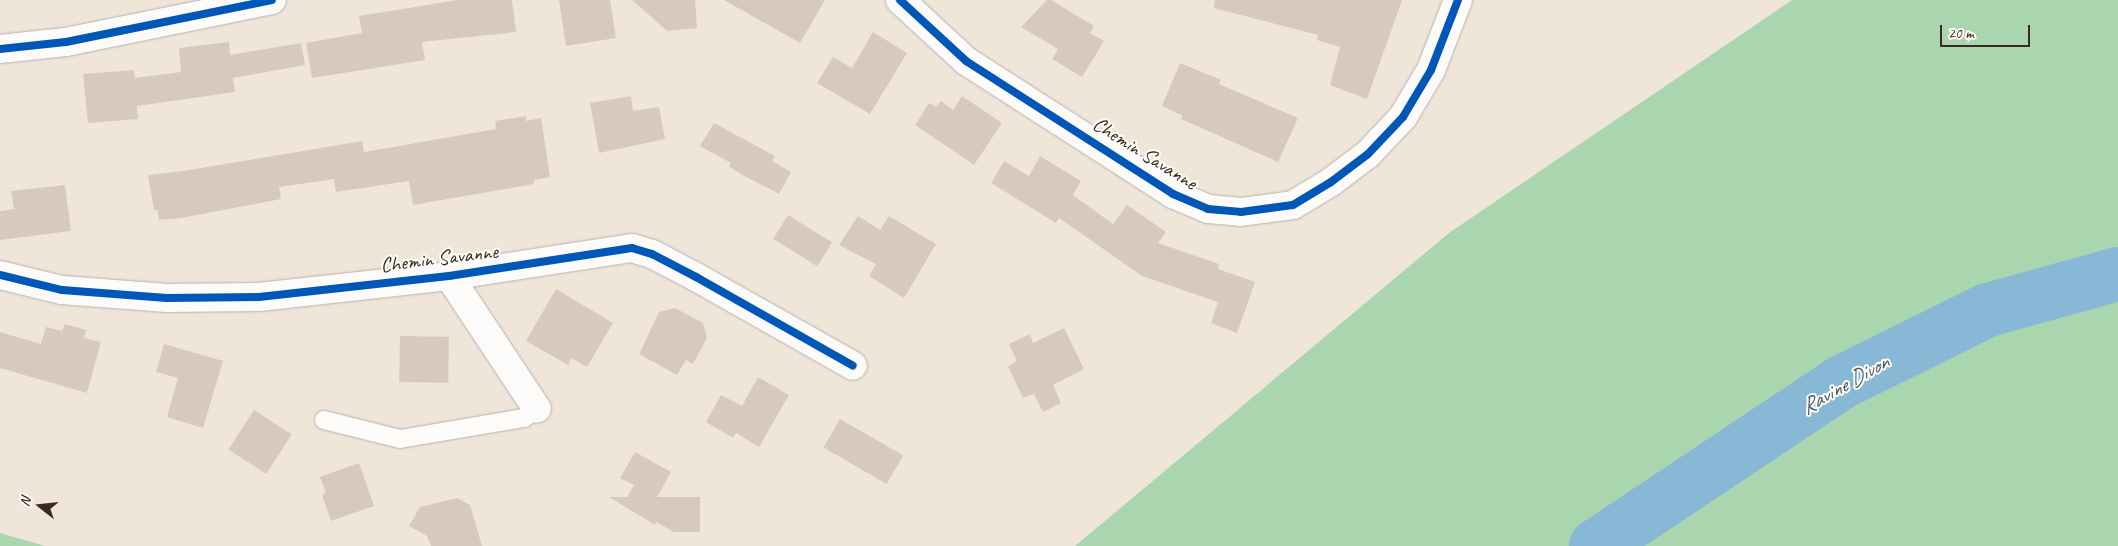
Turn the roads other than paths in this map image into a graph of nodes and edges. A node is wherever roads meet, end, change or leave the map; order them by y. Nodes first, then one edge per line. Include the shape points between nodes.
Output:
1 (272, 0) edge
2 (900, 0) edge
3 (1458, 0) edge
4 (0, 49) edge
5 (0, 275) edge
6 (450, 276) junction
7 (853, 366) dead end
8 (537, 409) joint
9 (324, 420) dead end

1 - 4 street via 66,42
2 - 3 street, Chemin Savanne via 966,61 1172,194 1208,210 1241,212 1293,205 1368,154 1403,117 1431,70
5 - 6 street, Chemin Savanne via 62,290 167,298 259,297
6 - 7 street, Chemin Savanne via 632,248 652,254 696,277
6 - 8 street
8 - 9 lane via 524,418 400,439

